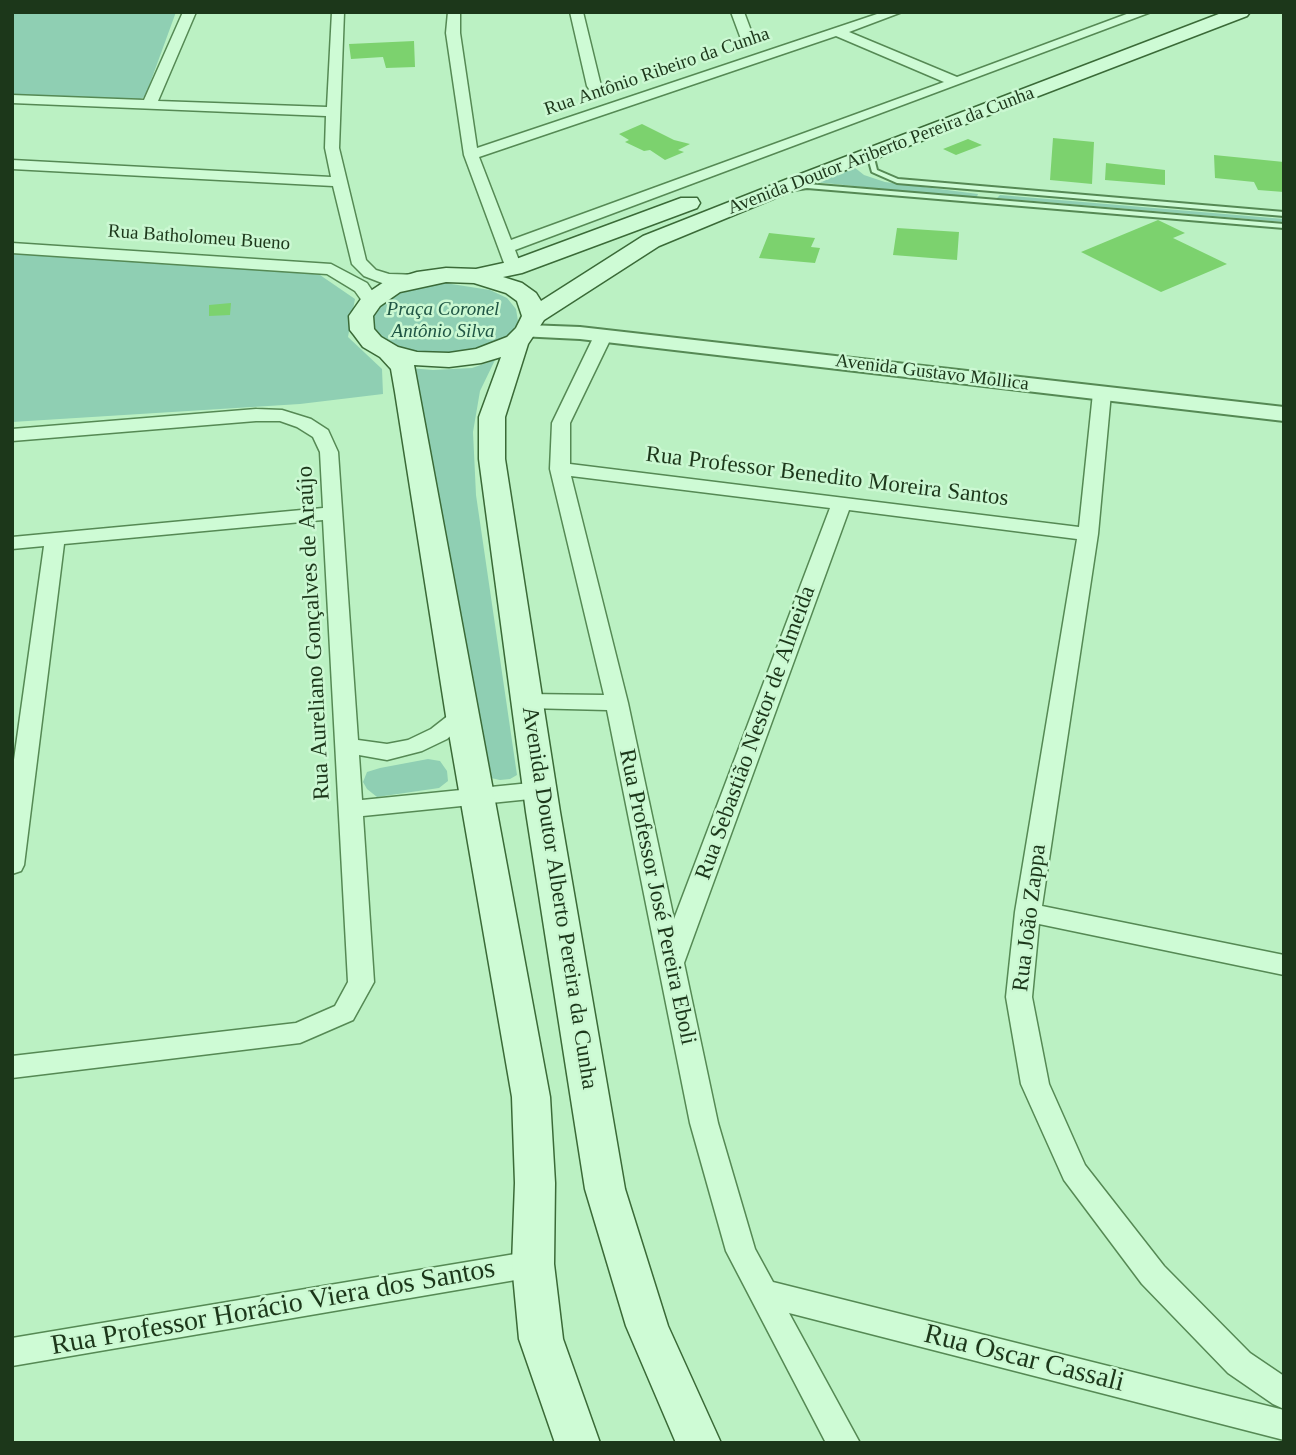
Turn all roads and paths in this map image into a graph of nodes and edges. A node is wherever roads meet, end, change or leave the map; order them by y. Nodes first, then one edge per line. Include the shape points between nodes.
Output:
1 (190, 12) edge
2 (338, 12) edge
3 (454, 12) edge
4 (576, 12) edge
5 (737, 12) edge
6 (896, 12) edge
7 (1144, 12) edge
8 (1194, 12) edge
9 (1241, 12) edge
10 (837, 32) junction
11 (746, 36) dead end
12 (957, 82) junction
13 (594, 86) dead end
14 (12, 99) edge
15 (149, 105) junction
16 (333, 112) junction
17 (480, 130) junction
18 (524, 137) junction
19 (870, 154) junction
20 (471, 155) junction
21 (12, 164) edge
22 (341, 182) junction
23 (996, 190) junction
24 (775, 191) junction
25 (991, 202) junction
26 (1284, 214) edge
27 (1284, 226) edge
28 (355, 247) junction
29 (12, 248) edge
30 (506, 248) junction
31 (315, 267) junction
32 (514, 268) junction
33 (476, 276) junction
34 (417, 279) junction
35 (371, 301) junction
36 (527, 327) junction
37 (603, 335) junction
38 (389, 352) junction
39 (1102, 393) junction
40 (1284, 414) edge
41 (12, 436) edge
42 (560, 469) junction
43 (841, 504) junction
44 (334, 513) junction
45 (1088, 534) junction
46 (55, 539) junction
47 (12, 543) edge
48 (527, 701) junction
49 (617, 703) junction
50 (462, 716) junction
51 (347, 746) junction
52 (540, 790) junction
53 (476, 796) junction
54 (351, 809) junction
55 (12, 865) edge
56 (1028, 912) junction
57 (671, 963) junction
58 (1284, 965) edge
59 (12, 1067) edge
60 (533, 1264) junction
61 (763, 1293) junction
62 (12, 1352) edge
63 (1284, 1394) edge
64 (1284, 1425) edge
65 (578, 1443) edge
66 (699, 1443) edge
67 (845, 1443) edge

1 - 15 street
2 - 16 street
3 - 17 street via 453,33
4 - 13 street
5 - 11 street
6 - 10 street, Rua Antônio Ribeiro da Cunha
7 - 12 street, Avenida Doutor Ariberto Pereira da Cunha
8 - 32 main road, Avenida Doutor Ariberto Pereira da Cunha
9 - 19 main road, Avenida Doutor Ariberto Pereira da Cunha
10 - 12 street
10 - 18 street, Rua Antônio Ribeiro da Cunha
12 - 30 street, Avenida Doutor Ariberto Pereira da Cunha
14 - 15 street
15 - 16 street
16 - 22 street via 332,148
17 - 18 street
17 - 20 street
18 - 20 street, Rua Antônio Ribeiro da Cunha
19 - 23 lane via 874,171 897,181
19 - 24 main road, Avenida Doutor Ariberto Pereira da Cunha
20 - 30 street
21 - 22 street
22 - 28 street
23 - 25 lane
23 - 26 lane
24 - 25 lane via 807,186
24 - 36 main road, Avenida Doutor Ariberto Pereira da Cunha via 651,241 602,270
25 - 27 lane
28 - 31 street via 338,263
28 - 34 street via 358,261 370,274
29 - 31 street, Rua Batholomeu Bueno
30 - 32 street
31 - 35 street, Rua Batholomeu Bueno via 349,277
32 - 33 main road, Avenida Doutor Ariberto Pereira da Cunha
33 - 34 main road
33 - 36 main road via 514,288 528,298
34 - 35 main road via 392,287
35 - 38 main road via 361,316 362,330
36 - 37 street, Avenida Gustavo Mollica
36 - 38 main road via 481,356 417,359
36 - 48 main road, Avenida Doutor Alberto Pereira da Cunha via 492,417 492,459
37 - 39 street, Avenida Gustavo Mollica
37 - 42 street, Rua Professor José Pereira Eboli via 561,423
38 - 50 main road via 403,368 408,392
39 - 40 street, Avenida Gustavo Mollica
39 - 45 street, Rua João Zappa
41 - 44 street, Rua Aureliano Gonçalves de Araújo via 282,416 304,422 321,434 329,452
42 - 43 street, Rua Professor Benedito Moreira Santos
42 - 49 street, Rua Professor José Pereira Eboli
43 - 45 street, Rua Professor Benedito Moreira Santos
43 - 57 street, Rua Sebastião Nestor de Almeida
44 - 46 street
44 - 51 street, Rua Aureliano Gonçalves de Araújo
45 - 56 street, Rua João Zappa
46 - 47 street
46 - 55 street
48 - 49 street
48 - 52 main road, Avenida Doutor Alberto Pereira da Cunha
49 - 57 street, Rua Professor José Pereira Eboli
50 - 51 street via 414,746 387,752
50 - 53 main road
51 - 54 street, Rua Aureliano Gonçalves de Araújo
52 - 53 street
52 - 66 main road, Avenida Doutor Alberto Pereira da Cunha via 605,1189 647,1326
53 - 54 street
53 - 60 main road via 531,1097
54 - 59 street, Rua Aureliano Gonçalves de Araújo via 361,982 344,1013 300,1033
56 - 58 street
56 - 63 street, Rua João Zappa via 1019,997 1035,1084 1074,1172 1153,1275 1239,1363
57 - 61 street, Rua Professor José Pereira Eboli via 704,1123 741,1251
60 - 62 street, Rua Professor Horácio Viera dos Santos
60 - 65 main road via 541,1339
61 - 64 street, Rua Oscar Cassali
61 - 67 street, Rua Professor José Pereira Eboli

